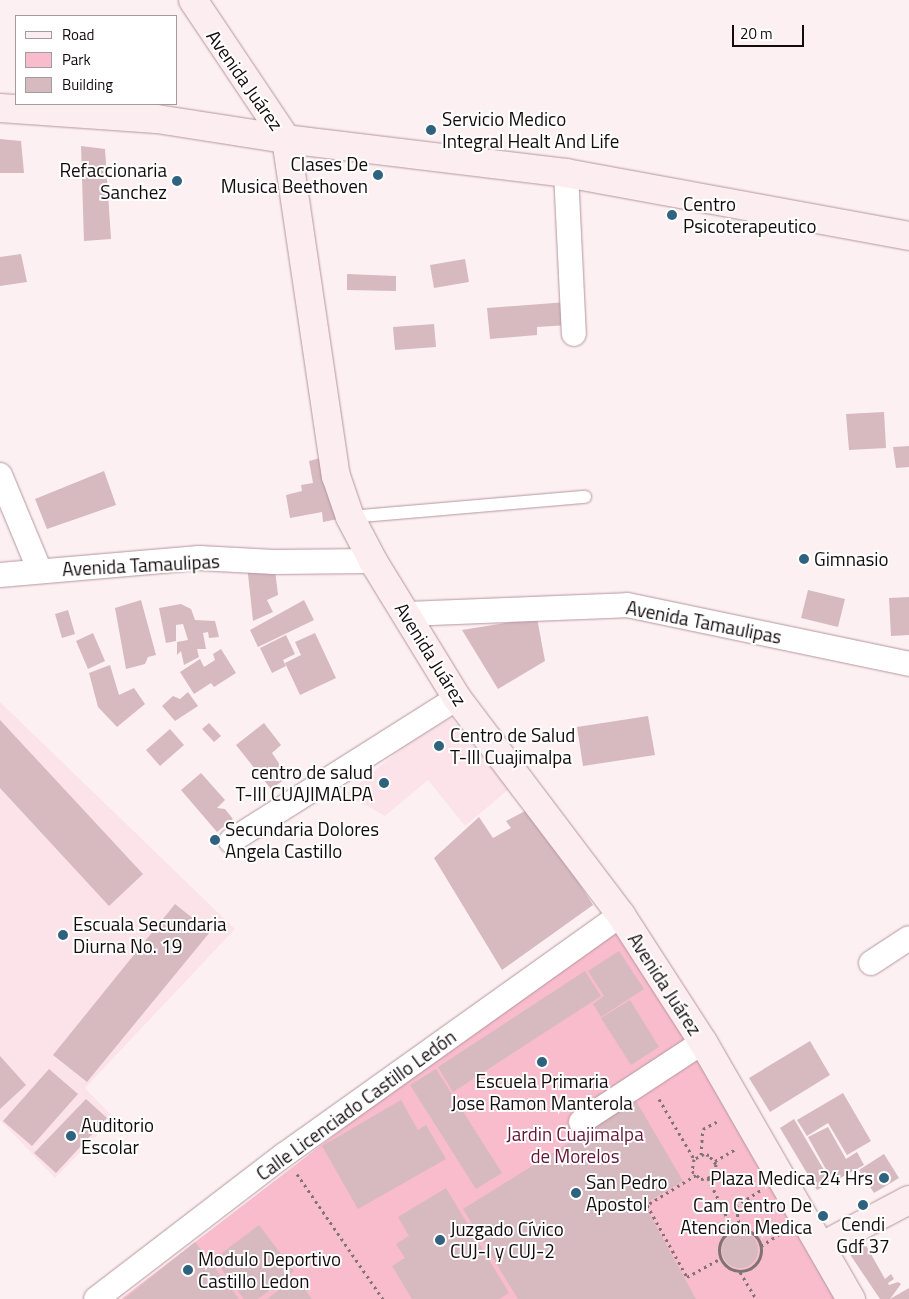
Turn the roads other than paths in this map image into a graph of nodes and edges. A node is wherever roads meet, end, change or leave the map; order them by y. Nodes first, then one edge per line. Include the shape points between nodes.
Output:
1 (193, 0) edge
2 (0, 108) edge
3 (286, 139) junction
4 (566, 173) junction
5 (909, 236) edge
6 (574, 334) dead end
7 (0, 474) edge
8 (584, 497) dead end
9 (350, 517) junction
10 (373, 561) junction
11 (40, 571) junction
12 (0, 575) edge
13 (406, 614) junction
14 (909, 664) edge
15 (457, 698) junction
16 (231, 841) dead end
17 (621, 915) junction
18 (909, 938) edge
19 (871, 963) dead end
20 (703, 1042) junction
21 (581, 1122) dead end
22 (909, 1200) edge
23 (822, 1246) junction
24 (96, 1299) edge
25 (851, 1299) edge

1 - 3 street, Avenida Juárez
2 - 3 street via 157,119
3 - 4 street
3 - 9 street, Avenida Juárez via 336,476
4 - 5 street
4 - 6 street
7 - 11 street
8 - 9 lane
9 - 10 street, Avenida Juárez
10 - 11 street, Avenida Tamaulipas via 274,562 199,558
10 - 13 street, Avenida Juárez
11 - 12 street, Avenida Tamaulipas
13 - 14 street, Avenida Tamaulipas via 627,605
13 - 15 street, Avenida Juárez
15 - 16 street
15 - 17 street, Avenida Juárez
17 - 20 street, Avenida Juárez
17 - 24 street, Calle Licenciado Castillo Ledón via 284,1155
18 - 19 street
20 - 21 street
20 - 23 street, Avenida Juárez
22 - 23 street
23 - 25 street, Avenida Juárez

